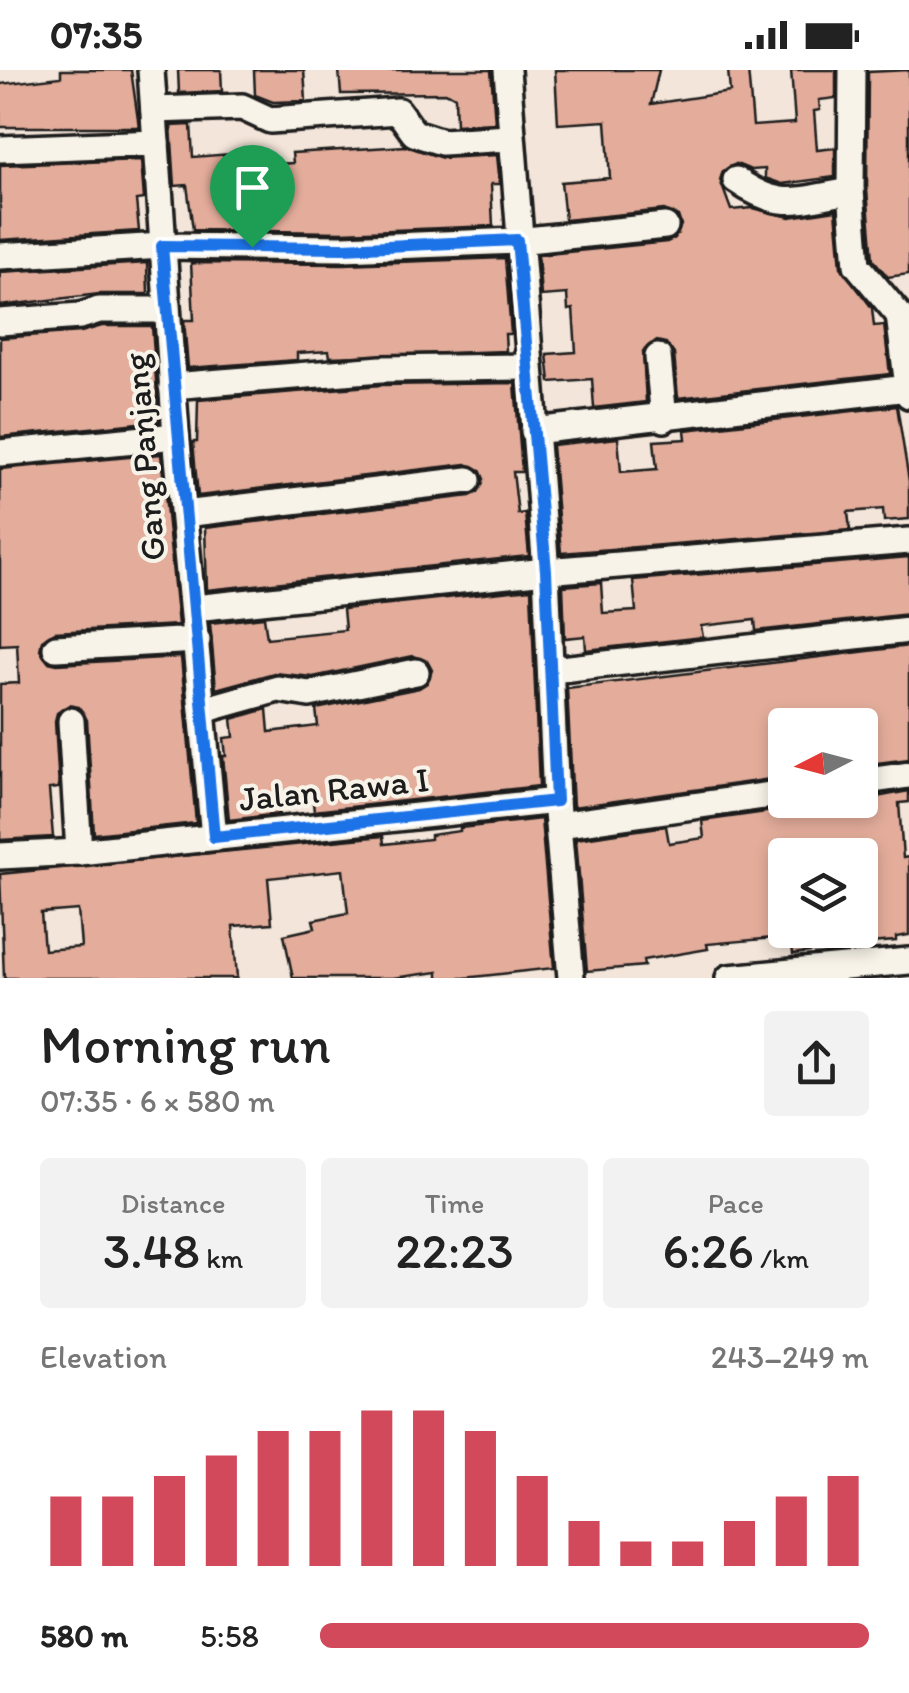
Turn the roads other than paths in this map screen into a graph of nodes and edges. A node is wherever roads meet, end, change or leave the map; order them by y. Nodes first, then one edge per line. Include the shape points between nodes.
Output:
1 (151, 70) edge
2 (507, 70) edge
3 (852, 70) edge
4 (154, 110) junction
5 (510, 138) junction
6 (156, 143) junction
7 (0, 149) edge
8 (736, 180) dead end
9 (850, 190) junction
10 (665, 226) dead end
11 (517, 240) junction
12 (162, 246) junction
13 (0, 256) edge
14 (166, 310) junction
15 (0, 322) edge
16 (658, 358) dead end
17 (528, 367) junction
18 (172, 386) junction
19 (909, 392) edge
20 (664, 419) junction
21 (534, 431) junction
22 (176, 436) junction
23 (0, 453) edge
24 (468, 480) dead end
25 (184, 514) junction
26 (909, 541) edge
27 (546, 571) junction
28 (194, 608) junction
29 (909, 630) edge
30 (196, 640) junction
31 (56, 648) dead end
32 (552, 670) junction
33 (416, 672) dead end
34 (202, 710) junction
35 (71, 721) dead end
36 (909, 774) edge
37 (878, 779) edge
38 (768, 794) edge
39 (558, 813) junction
40 (214, 837) junction
41 (79, 852) junction
42 (0, 856) edge
43 (909, 961) edge
44 (571, 978) edge
45 (729, 978) edge

1 - 4 street, Gang Panjang
2 - 5 street
3 - 9 street
4 - 5 street via 242,107 270,120 398,112 414,133 442,142
4 - 6 street, Gang Panjang
5 - 11 street
6 - 7 street
6 - 12 street, Gang Panjang
8 - 9 street via 778,202
9 - 19 street via 858,265 899,315
10 - 11 street
11 - 12 street via 343,248
11 - 17 street
12 - 13 street
12 - 14 street, Gang Panjang
14 - 15 street
14 - 18 street, Gang Panjang
16 - 20 street
17 - 18 street via 381,369
17 - 21 street
18 - 22 street, Gang Panjang
19 - 20 street
20 - 21 street
21 - 27 street
22 - 23 street
22 - 25 street, Gang Panjang
24 - 25 street
25 - 28 street, Gang Panjang
26 - 27 street
27 - 28 street
27 - 32 street
28 - 30 street, Gang Panjang
29 - 32 street
30 - 31 street
30 - 34 street, Gang Panjang
32 - 39 street
33 - 34 street via 310,694 278,690
34 - 40 street, Gang Panjang
35 - 41 street
36 - 37 street
38 - 39 street, Jalan Rawa I
39 - 40 street, Jalan Rawa I
39 - 44 street
40 - 41 street, Jalan Rawa I
41 - 42 street, Jalan Rawa I
43 - 45 street

